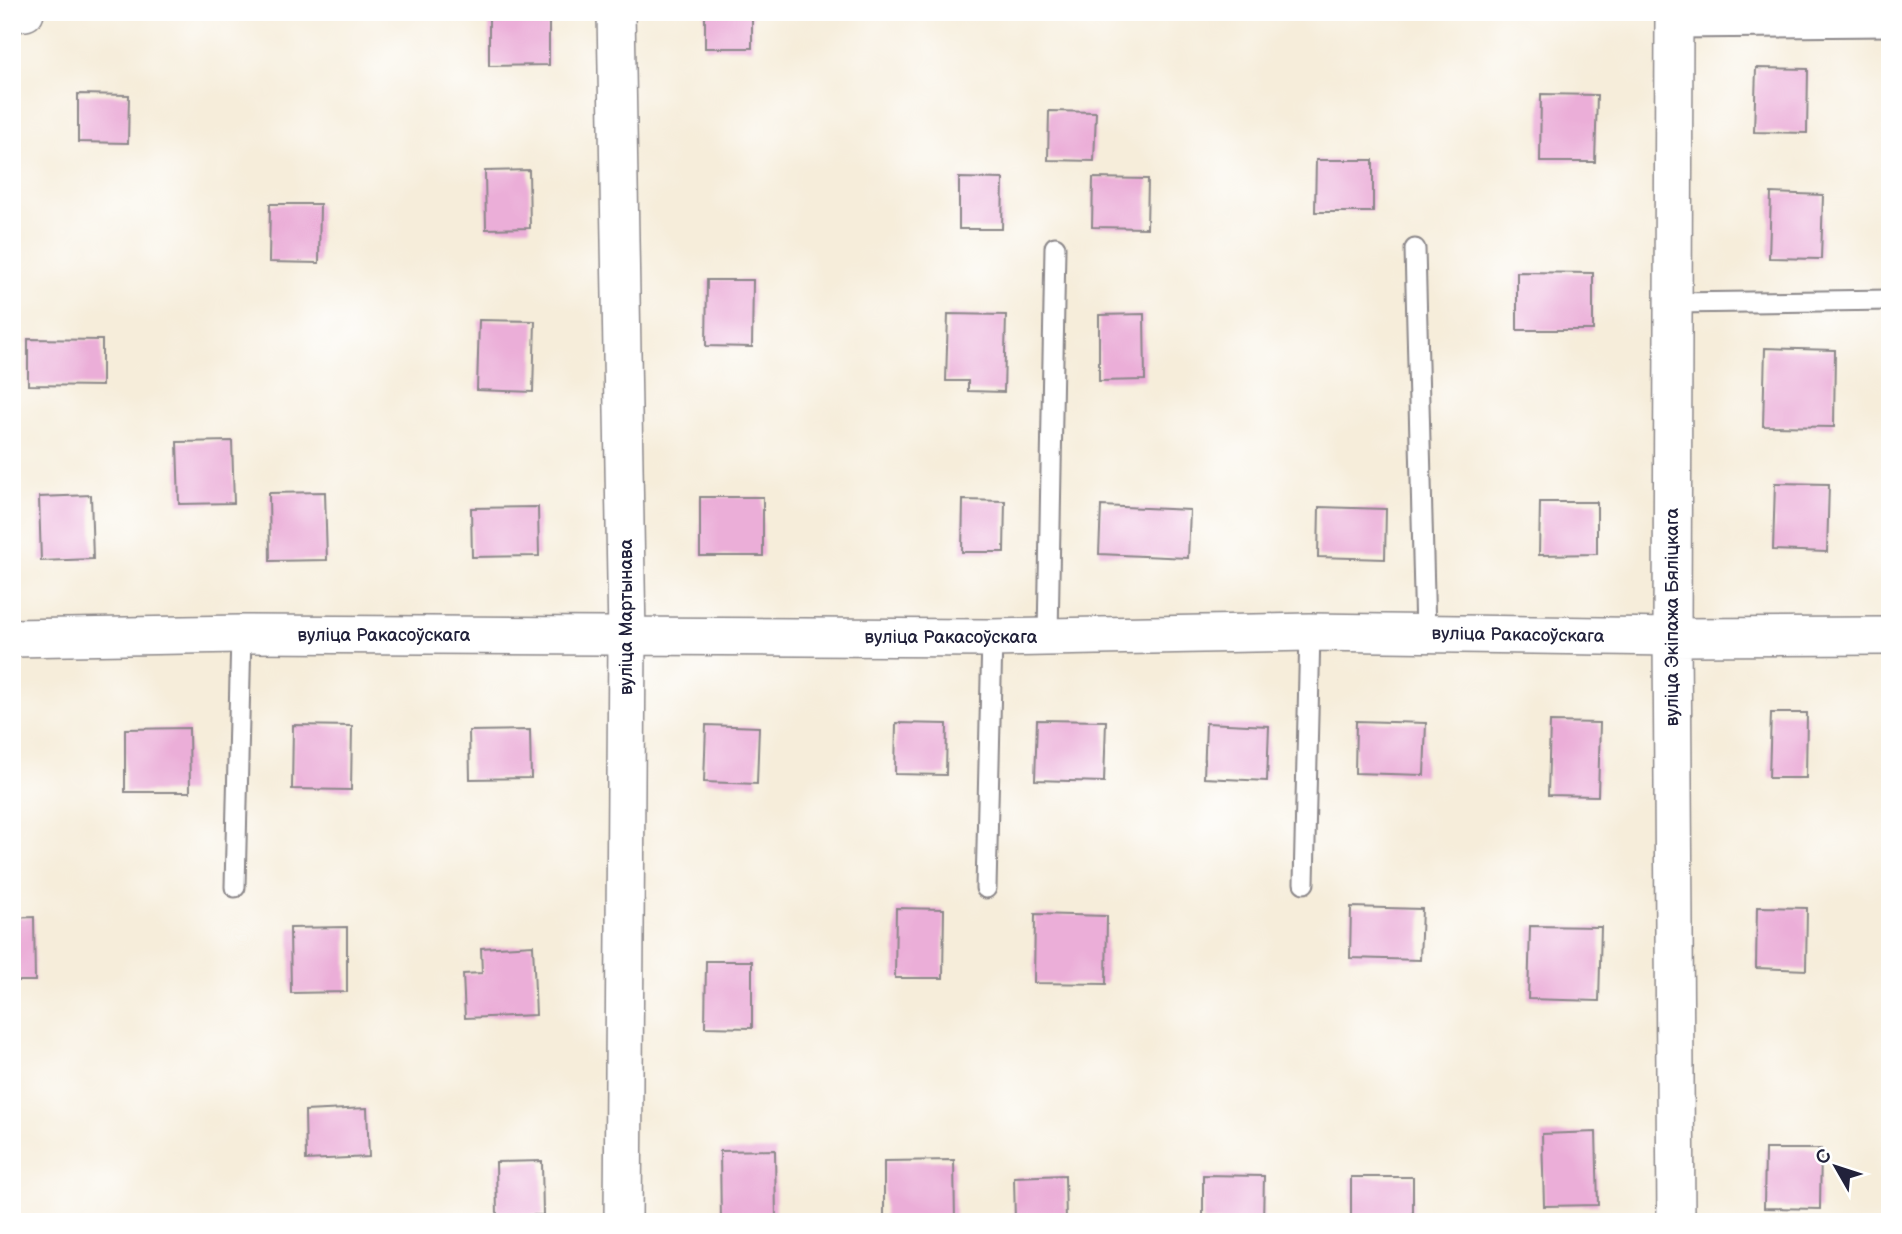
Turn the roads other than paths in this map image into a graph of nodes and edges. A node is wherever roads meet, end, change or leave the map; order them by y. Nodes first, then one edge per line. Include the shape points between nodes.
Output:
1 (25, 12) edge
2 (617, 12) edge
3 (12, 13) edge
4 (1674, 20) edge
5 (1890, 26) edge
6 (1055, 247) dead end
7 (1415, 249) dead end
8 (1890, 300) edge
9 (1673, 303) junction
10 (1310, 632) junction
11 (1425, 633) junction
12 (241, 634) junction
13 (1048, 636) junction
14 (1890, 636) edge
15 (627, 637) junction
16 (1672, 637) junction
17 (12, 638) edge
18 (992, 638) junction
19 (1304, 883) dead end
20 (234, 887) dead end
21 (986, 888) dead end
22 (623, 1222) edge
23 (1676, 1222) edge

1 - 3 street
2 - 15 street, вуліца Мартынава
4 - 5 lane
4 - 9 street, вуліца Экіпажа Бяліцкага
6 - 13 lane
7 - 11 lane
8 - 9 lane
9 - 16 street, вуліца Экіпажа Бяліцкага
10 - 11 street, вуліца Ракасоўскага
10 - 13 street, вуліца Ракасоўскага
10 - 19 lane
11 - 16 street, вуліца Ракасоўскага
12 - 15 street, вуліца Ракасоўскага
12 - 17 street, вуліца Ракасоўскага
12 - 20 lane
13 - 18 street, вуліца Ракасоўскага
14 - 16 street, вуліца Ракасоўскага
15 - 18 street, вуліца Ракасоўскага
15 - 22 street, вуліца Мартынава
16 - 23 street, вуліца Экіпажа Бяліцкага
18 - 21 lane

